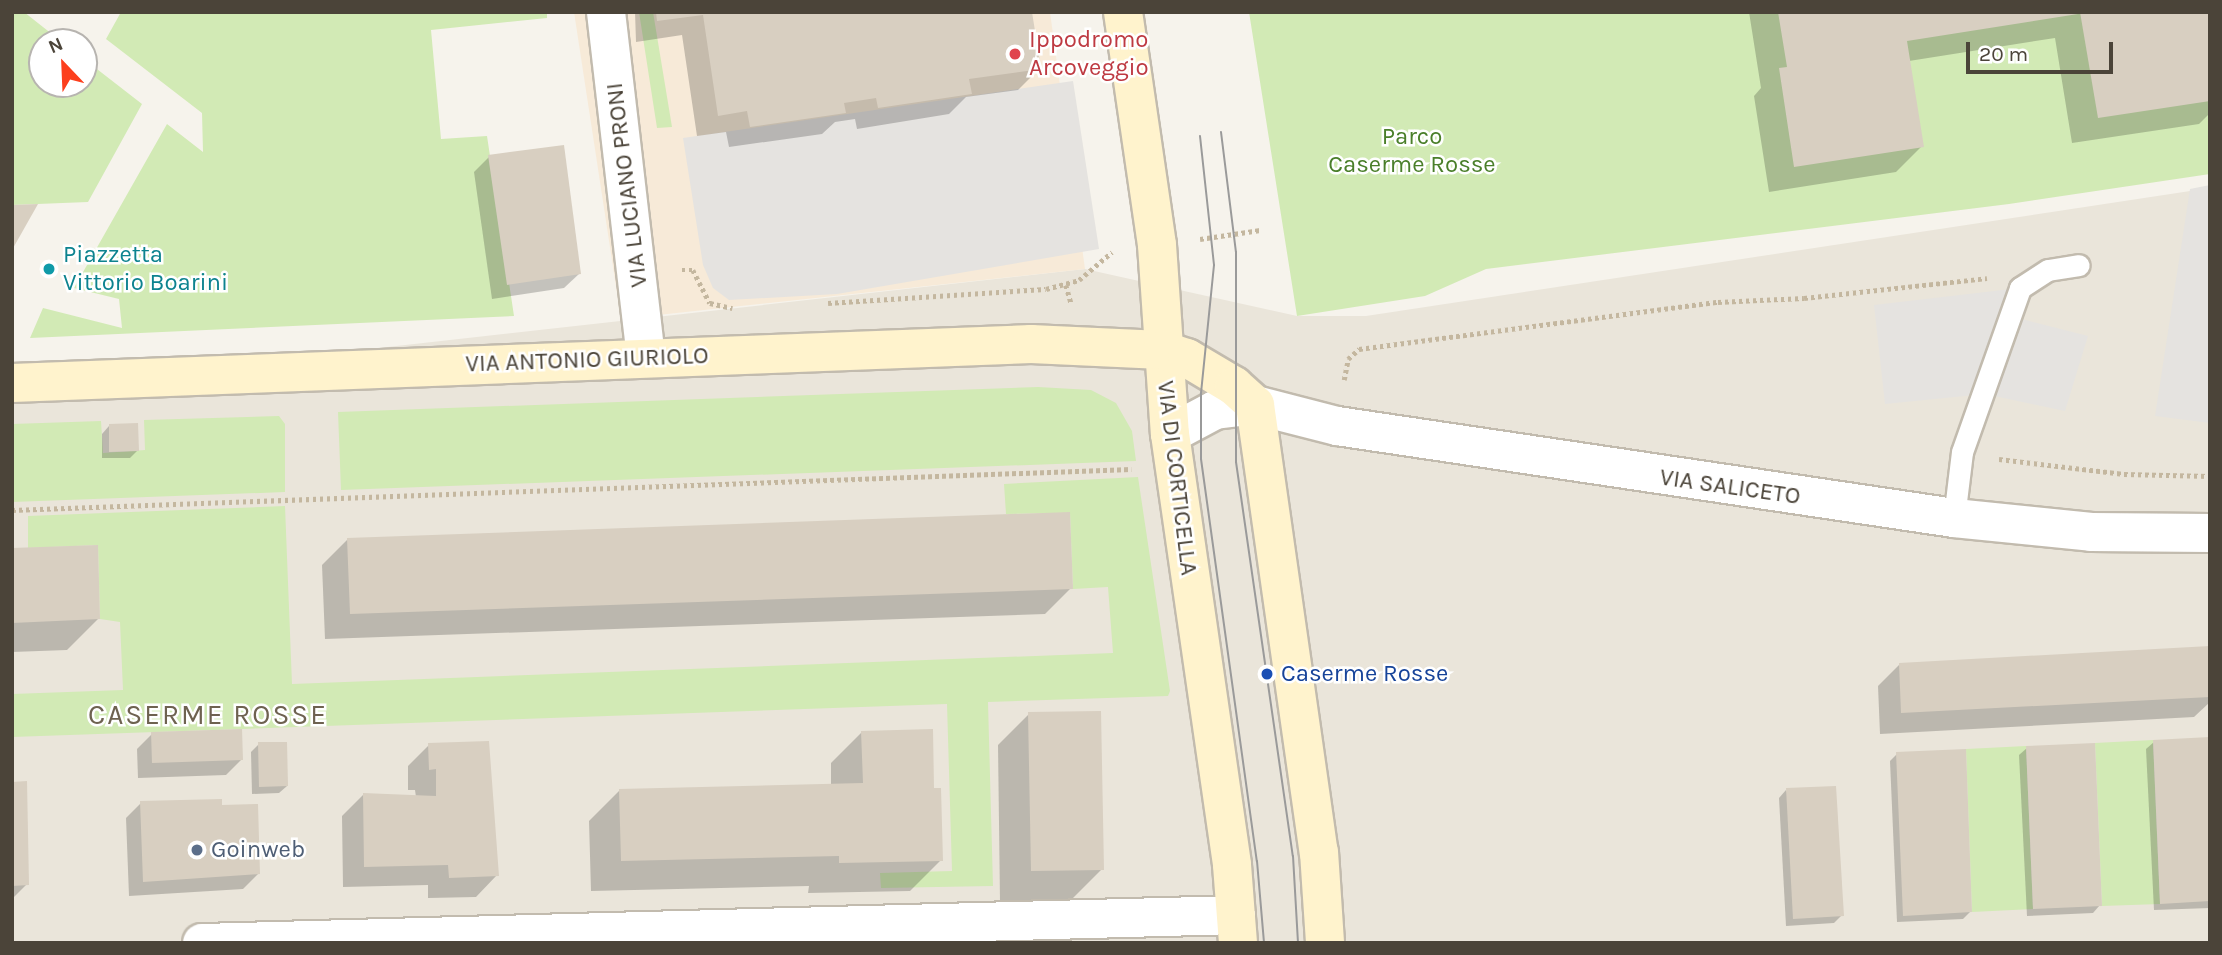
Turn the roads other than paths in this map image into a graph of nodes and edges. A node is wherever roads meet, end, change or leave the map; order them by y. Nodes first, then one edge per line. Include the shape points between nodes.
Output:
1 (606, 12) edge
2 (1123, 12) edge
3 (2079, 265) dead end
4 (1162, 350) junction
5 (646, 357) junction
6 (12, 383) edge
7 (1255, 405) junction
8 (1170, 433) junction
9 (1954, 518) junction
10 (2210, 533) edge
11 (1237, 929) edge
12 (775, 937) edge
13 (202, 943) edge
14 (1325, 943) edge

1 - 5 street, VIA LUCIANO PRONI
2 - 4 main road, VIA DI CORTICELLA via 1157,245
3 - 9 lane via 2032,277 2020,288 1962,452
4 - 5 main road, VIA ANTONIO GIURIOLO via 1031,344
4 - 7 main road, VIA ANTONIO GIURIOLO via 1205,367
4 - 8 main road, VIA DI CORTICELLA
5 - 6 main road, VIA ANTONIO GIURIOLO
7 - 8 street via 1215,410
7 - 9 street, VIA SALICETO via 1337,426
7 - 14 main road via 1319,852
8 - 11 main road, VIA DI CORTICELLA
9 - 10 street, VIA SALICETO via 2091,532
11 - 12 street
12 - 13 street

